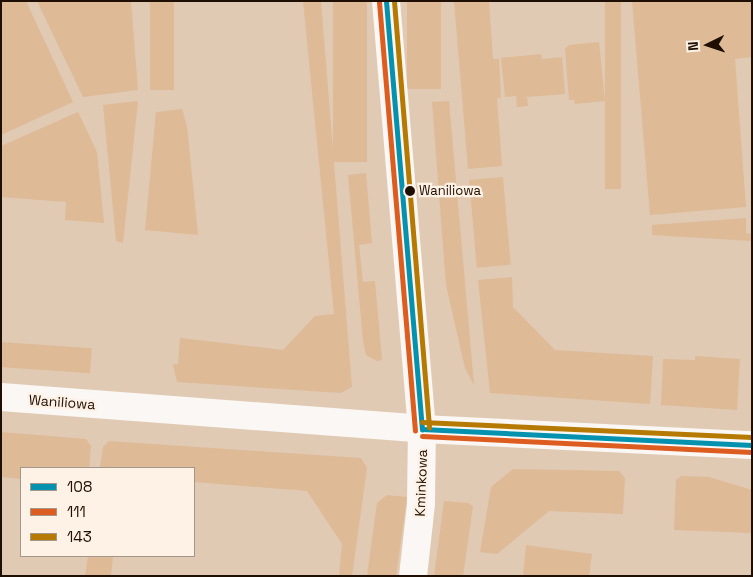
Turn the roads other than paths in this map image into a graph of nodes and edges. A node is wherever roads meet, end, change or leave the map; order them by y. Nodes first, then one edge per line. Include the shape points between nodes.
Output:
1 (386, 1) edge
2 (1, 397) edge
3 (422, 430) junction
4 (752, 445) edge
5 (413, 576) edge

1 - 3 street, Kminkowa
2 - 3 street, Waniliowa
3 - 4 street, Waniliowa
3 - 5 street, Kminkowa via 421,504

